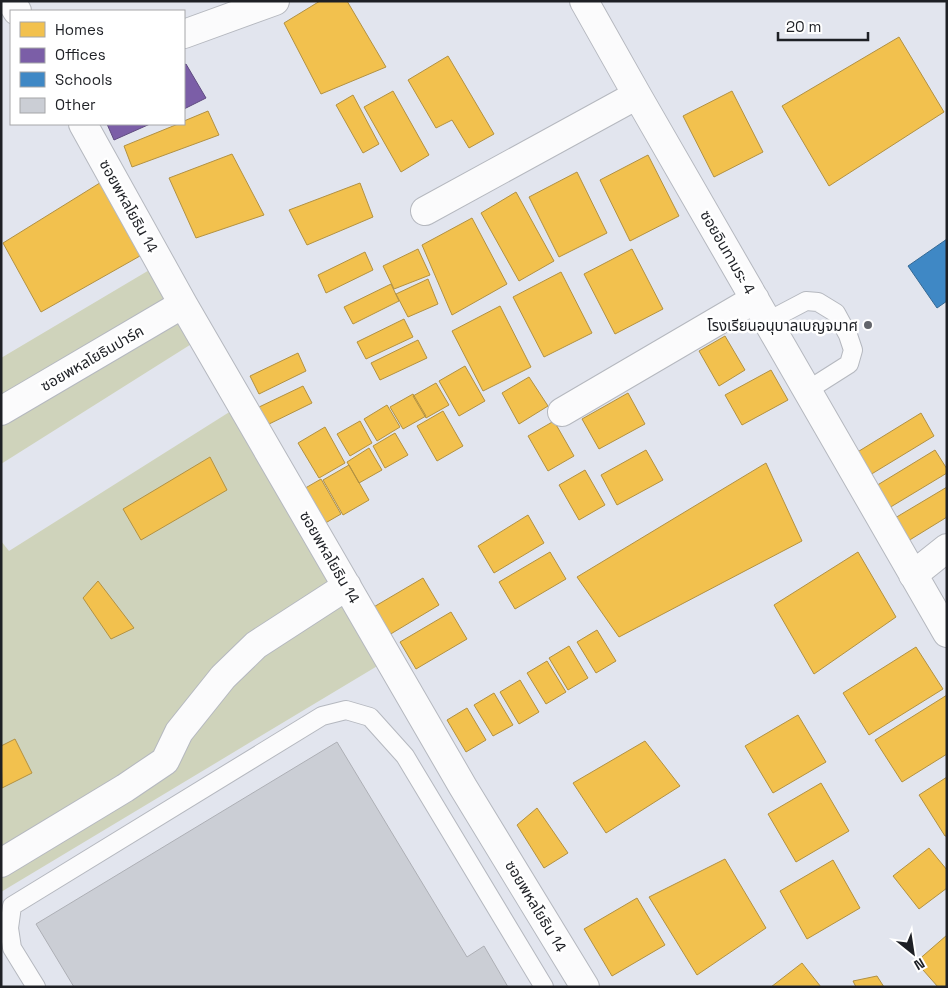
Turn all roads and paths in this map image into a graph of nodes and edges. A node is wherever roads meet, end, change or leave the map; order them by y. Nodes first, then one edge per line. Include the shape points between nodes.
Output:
1 (275, 1) edge
2 (584, 1) edge
3 (185, 34) edge
4 (637, 94) junction
5 (84, 125) edge
6 (425, 211) dead end
7 (183, 304) junction
8 (762, 310) junction
9 (808, 390) junction
10 (1, 411) edge
11 (562, 412) dead end
12 (947, 548) edge
13 (913, 575) junction
14 (347, 586) junction
15 (947, 633) edge
16 (1, 863) edge
17 (36, 987) edge
18 (544, 987) edge
19 (585, 987) edge

1 - 3 street
2 - 4 street, ซอยอินทามระ 4
4 - 6 street
4 - 8 street, ซอยอินทามระ 4
5 - 7 street, ซอยพหลโยธิน 14
7 - 10 street, ซอยพหลโยธินปาร์ค
7 - 14 street, ซอยพหลโยธิน 14
8 - 9 street, ซอยอินทามระ 4
8 - 9 lane via 806,301 818,302 836,313 853,350 849,364
8 - 11 street
9 - 13 street, ซอยอินทามระ 4
12 - 13 street
13 - 15 street, ซอยอินทามระ 4
14 - 16 street via 256,645 223,677 179,732 165,761
14 - 19 street, ซอยพหลโยธิน 14
17 - 18 lane via 12,948 9,928 12,906 322,716 346,710 370,717 405,756

